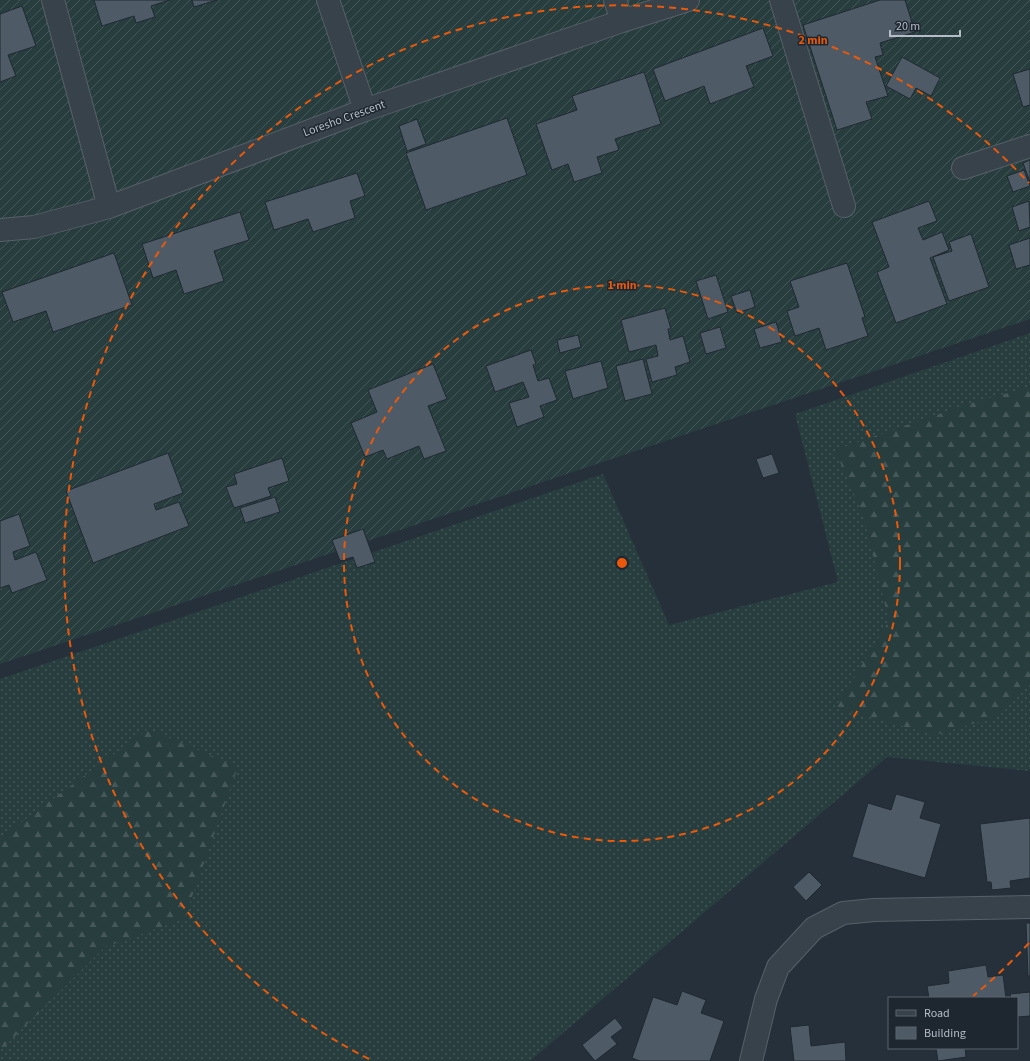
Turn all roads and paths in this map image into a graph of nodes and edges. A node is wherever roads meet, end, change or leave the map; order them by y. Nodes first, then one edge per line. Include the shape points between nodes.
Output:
1 (53, 0) edge
2 (328, 0) edge
3 (615, 0) edge
4 (688, 0) edge
5 (781, 0) edge
6 (622, 21) junction
7 (365, 110) junction
8 (1030, 146) edge
9 (963, 168) dead end
10 (844, 206) dead end
11 (109, 207) junction
12 (0, 230) edge
13 (1030, 907) edge
14 (751, 1061) edge

1 - 11 street
2 - 7 street
3 - 6 street
4 - 6 street, Loresho Crescent
5 - 10 street
6 - 7 street, Loresho Crescent
7 - 11 street, Loresho Crescent
8 - 9 street
11 - 12 street, Loresho Crescent via 34,227
13 - 14 street via 874,910 843,913 814,928 778,967 766,999

